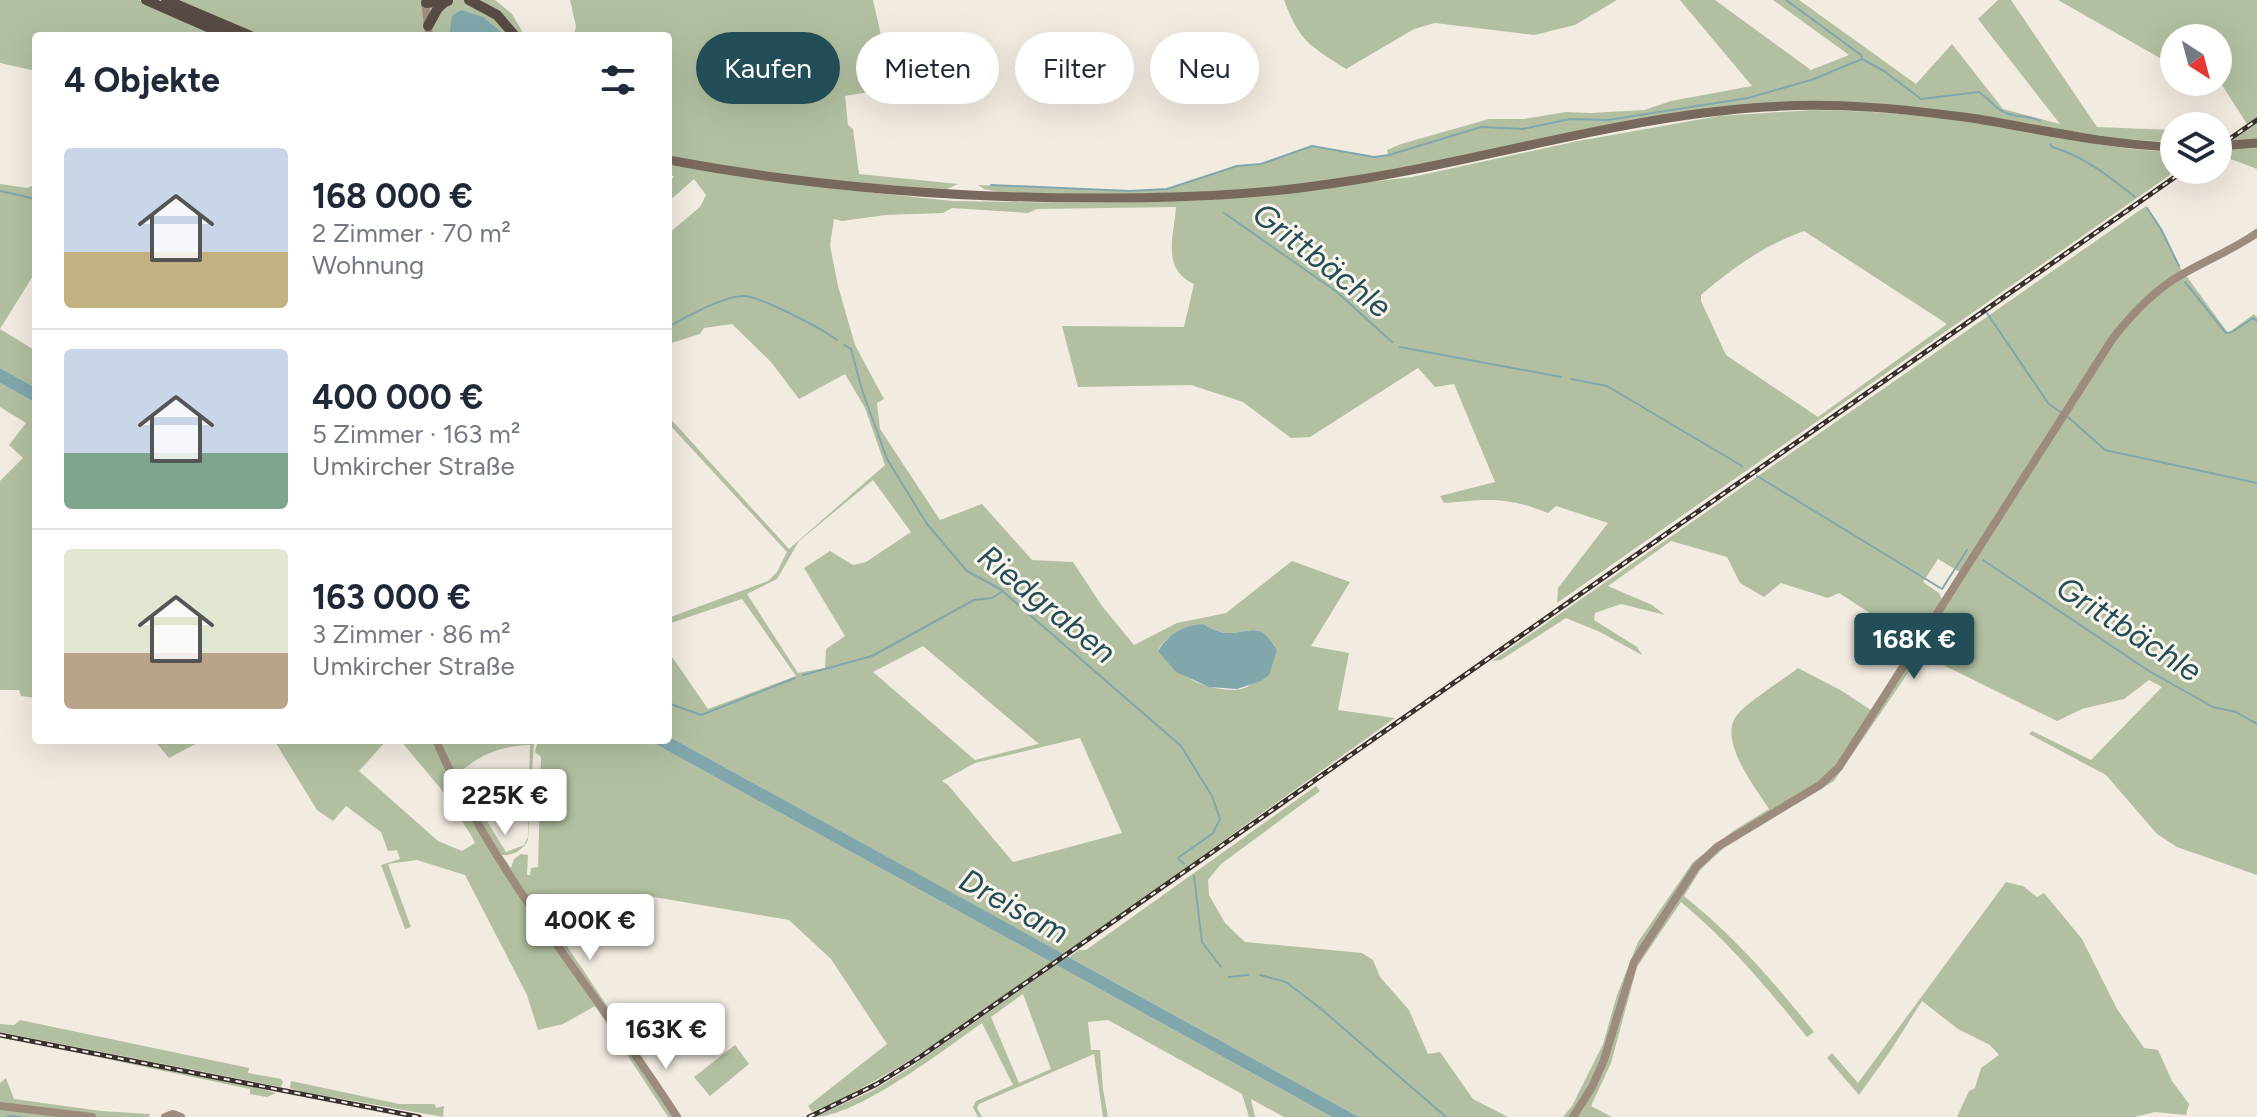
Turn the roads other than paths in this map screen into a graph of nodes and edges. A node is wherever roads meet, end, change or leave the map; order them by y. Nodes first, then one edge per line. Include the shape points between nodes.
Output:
1 (146, 0) edge
2 (166, 0) edge
3 (449, 0) edge
4 (469, 0) edge
5 (425, 2) edge
6 (428, 31) edge
7 (219, 32) edge
8 (242, 32) edge
9 (512, 32) edge
10 (2257, 143) edge
11 (2232, 145) edge
12 (2160, 146) edge
13 (672, 161) edge
14 (2257, 233) edge
15 (438, 744) edge
16 (0, 1106) edge
17 (92, 1117) edge
18 (165, 1117) edge
19 (181, 1117) edge
20 (677, 1117) edge
21 (1573, 1117) edge

1 - 7 highway
2 - 8 highway
3 - 5 highway
3 - 6 highway
4 - 9 highway via 497,15
5 - 6 main road
10 - 11 main road, bridge
12 - 13 main road via 1901,109 1825,105 1717,111 1406,173 1200,196 1044,198 914,192
14 - 21 main road via 2164,287 2113,338 1839,767 1820,785 1717,847 1696,867 1634,962 1604,1060
15 - 20 main road via 502,863
16 - 17 main road
18 - 19 main road

